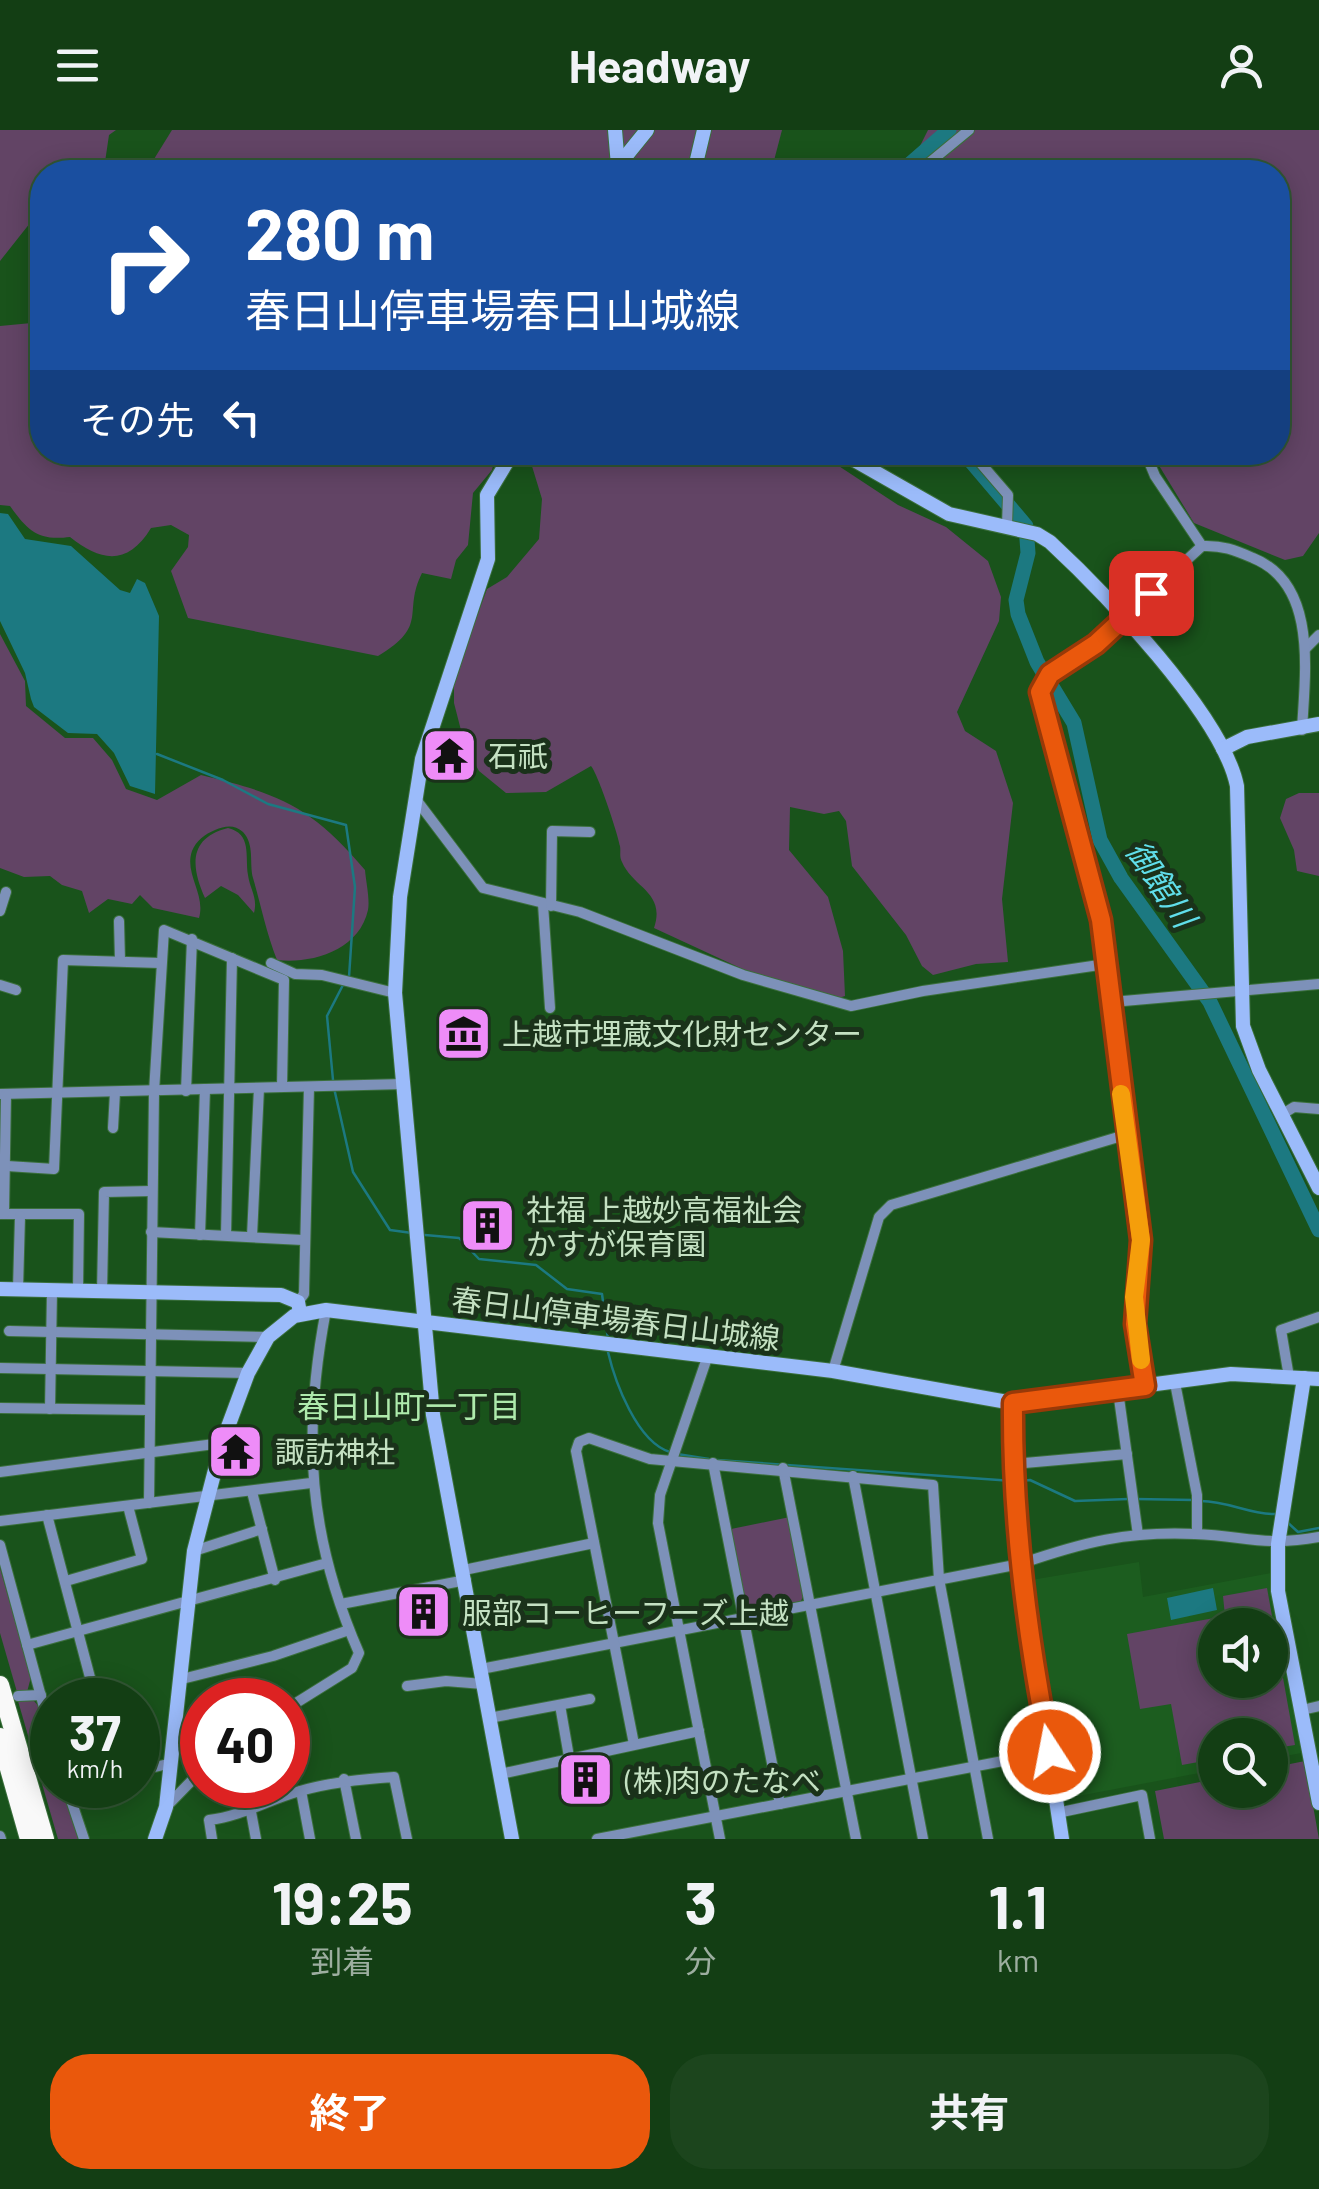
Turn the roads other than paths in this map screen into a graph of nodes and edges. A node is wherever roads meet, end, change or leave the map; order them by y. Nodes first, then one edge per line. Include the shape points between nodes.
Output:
1 (615, 130) edge
2 (647, 130) edge
3 (704, 130) edge
4 (970, 130) edge
5 (616, 160) edge
6 (623, 160) edge
7 (697, 160) edge
8 (933, 160) edge
9 (505, 465) edge
10 (863, 465) edge
11 (982, 465) edge
12 (1150, 465) edge
13 (1007, 526) junction
14 (1202, 546) junction
15 (1126, 617) junction
16 (1319, 634) edge
17 (1306, 648) junction
18 (1319, 724) edge
19 (1302, 730) junction
20 (1223, 749) junction
21 (415, 798) junction
22 (590, 832) dead end
23 (6, 892) dead end
24 (547, 905) junction
25 (0, 910) edge
26 (119, 921) dead end
27 (192, 939) junction
28 (232, 958) junction
29 (120, 961) junction
30 (271, 962) dead end
31 (160, 963) junction
32 (1106, 964) junction
33 (1319, 984) edge
34 (0, 986) edge
35 (1241, 989) junction
36 (16, 990) dead end
37 (395, 993) junction
38 (1112, 1002) junction
39 (550, 1008) dead end
40 (404, 1084) junction
41 (282, 1087) junction
42 (310, 1087) junction
43 (259, 1088) junction
44 (205, 1089) junction
45 (231, 1089) junction
46 (186, 1090) junction
47 (115, 1092) junction
48 (154, 1092) junction
49 (3, 1094) edge
50 (55, 1094) junction
51 (1319, 1109) edge
52 (1281, 1115) junction
53 (113, 1128) dead end
54 (1125, 1135) junction
55 (3, 1175) edge
56 (1319, 1188) edge
57 (152, 1190) junction
58 (2, 1214) edge
59 (20, 1216) junction
60 (151, 1232) junction
61 (200, 1234) junction
62 (226, 1235) junction
63 (252, 1236) junction
64 (303, 1240) junction
65 (0, 1289) edge
66 (18, 1289) junction
67 (52, 1290) junction
68 (78, 1290) junction
69 (102, 1292) junction
70 (150, 1292) junction
71 (299, 1308) junction
72 (326, 1310) junction
73 (1319, 1317) edge
74 (425, 1322) junction
75 (9, 1331) dead end
76 (52, 1332) junction
77 (150, 1334) junction
78 (268, 1337) junction
79 (707, 1358) junction
80 (0, 1368) edge
81 (50, 1369) junction
82 (833, 1371) junction
83 (150, 1372) junction
84 (248, 1372) junction
85 (1304, 1378) edge
86 (1174, 1383) junction
87 (1145, 1386) junction
88 (1118, 1391) junction
89 (1013, 1403) junction
90 (0, 1408) edge
91 (50, 1409) junction
92 (148, 1410) junction
93 (222, 1443) junction
94 (147, 1453) junction
95 (1127, 1454) junction
96 (671, 1462) junction
97 (713, 1463) junction
98 (1013, 1464) junction
99 (784, 1468) junction
100 (0, 1472) edge
101 (852, 1476) junction
102 (311, 1483) junction
103 (252, 1492) junction
104 (206, 1496) junction
105 (149, 1503) junction
106 (128, 1506) junction
107 (48, 1515) junction
108 (0, 1521) edge
109 (262, 1528) junction
110 (1197, 1534) junction
111 (1138, 1535) junction
112 (1319, 1537) edge
113 (594, 1544) junction
114 (1278, 1544) junction
115 (0, 1545) edge
116 (194, 1550) junction
117 (327, 1563) junction
118 (1020, 1564) junction
119 (464, 1575) junction
120 (939, 1579) junction
121 (275, 1580) junction
122 (66, 1581) junction
123 (875, 1591) junction
124 (191, 1599) junction
125 (341, 1604) junction
126 (810, 1604) junction
127 (744, 1618) junction
128 (349, 1630) junction
129 (76, 1631) junction
130 (680, 1631) junction
131 (615, 1644) junction
132 (28, 1645) junction
133 (482, 1677) junction
134 (37, 1678) edge
135 (90, 1678) edge
136 (182, 1678) edge
137 (190, 1678) edge
138 (0, 1685) edge
139 (407, 1686) dead end
140 (310, 1693) edge
141 (30, 1695) edge
142 (18, 1696) dead end
143 (180, 1697) edge
144 (590, 1698) dead end
145 (560, 1705) junction
146 (1319, 1706) edge
147 (1302, 1710) junction
148 (490, 1718) junction
149 (700, 1731) junction
150 (0, 1737) edge
151 (634, 1744) junction
152 (1050, 1752) junction
153 (569, 1757) junction
154 (172, 1764) junction
155 (160, 1766) edge
156 (974, 1766) junction
157 (500, 1774) junction
158 (912, 1778) junction
159 (344, 1779) junction
160 (310, 1788) edge
161 (846, 1791) junction
162 (180, 1793) edge
163 (1319, 1803) edge
164 (780, 1804) junction
165 (166, 1807) junction
166 (74, 1808) edge
167 (259, 1808) edge
168 (304, 1808) edge
169 (250, 1812) junction
170 (1057, 1814) junction
171 (716, 1816) junction
172 (29, 1839) edge
173 (44, 1839) edge
174 (84, 1839) edge
175 (156, 1839) edge
176 (212, 1839) edge
177 (256, 1839) edge
178 (310, 1839) edge
179 (356, 1839) edge
180 (407, 1839) edge
181 (512, 1839) edge
182 (597, 1839) edge
183 (720, 1839) edge
184 (856, 1839) edge
185 (924, 1839) edge
186 (988, 1839) edge
187 (1062, 1839) edge
188 (1150, 1839) edge

1 - 5 street
2 - 6 street
3 - 7 street
4 - 8 street
9 - 21 street via 487,495 488,559
10 - 13 street via 949,514
11 - 13 street via 1008,496
12 - 14 street
13 - 15 street via 1050,542
14 - 15 street
14 - 17 street via 1223,546 1276,567 1298,612
15 - 20 street
15 - 32 street via 1046,678 1042,703 1101,920
16 - 17 street
17 - 19 street
18 - 19 street
19 - 20 street via 1257,734
20 - 35 street via 1237,786
21 - 24 street via 483,888
21 - 37 street
22 - 24 street via 552,831
23 - 25 street
24 - 32 street via 851,1006
24 - 39 street
26 - 29 street
27 - 28 street
27 - 31 street via 164,930
27 - 46 street
28 - 41 street via 284,980
28 - 45 street
29 - 31 street
29 - 50 street via 63,960
30 - 37 street via 295,974
31 - 48 street
32 - 38 street
33 - 35 street
34 - 36 street
35 - 38 street
35 - 52 street via 1250,1049
37 - 40 street
38 - 54 street
40 - 42 street
40 - 74 street
41 - 42 street
41 - 43 street
42 - 64 street
43 - 45 street
43 - 63 street
44 - 45 street
44 - 46 street
44 - 61 street
45 - 62 street
46 - 48 street
47 - 48 street
47 - 50 street
47 - 53 street
48 - 57 street
49 - 50 street
49 - 55 street
50 - 55 street via 54,1169
51 - 52 street via 1294,1107
52 - 56 street
54 - 82 street via 890,1206 879,1217
54 - 87 street via 1141,1240 1135,1324
55 - 58 street
57 - 60 street
57 - 69 street via 104,1192
58 - 59 street
59 - 66 street
59 - 68 street via 79,1214
60 - 61 street
60 - 70 street
61 - 62 street
62 - 63 street
63 - 64 street
64 - 71 street
65 - 66 street
66 - 67 street
67 - 68 street
67 - 76 street
68 - 69 street
69 - 70 street
70 - 71 street via 281,1296
70 - 77 street
71 - 72 street
71 - 78 street
72 - 74 street
72 - 102 street via 316,1360
73 - 85 street via 1282,1330
74 - 79 street, 春日山停車場春日山城線
74 - 119 street, 春日山停車場春日山城線 via 433,1415
75 - 76 street
76 - 77 street
76 - 81 street
77 - 78 street
77 - 83 street
78 - 84 street
79 - 82 street, 春日山停車場春日山城線
79 - 96 street
80 - 81 street
81 - 83 street
81 - 91 street
82 - 89 street, 春日山停車場春日山城線
83 - 84 street
83 - 92 street
84 - 93 street
85 - 86 street, 春日山停車場春日山城線 via 1231,1374
85 - 114 street
86 - 87 street, 春日山停車場春日山城線
86 - 110 street via 1197,1495
87 - 88 street, 春日山停車場春日山城線
88 - 89 street, 春日山停車場春日山城線
88 - 95 street
89 - 98 street
90 - 91 street
91 - 92 street
92 - 94 street
93 - 94 street
93 - 104 street
94 - 100 street
94 - 105 street
95 - 98 street
95 - 111 street
96 - 97 street
96 - 113 street via 589,1438 578,1442
96 - 130 street via 658,1523
97 - 99 street
97 - 127 street
98 - 118 street
99 - 101 street
99 - 126 street
101 - 120 street via 933,1485
101 - 123 street
102 - 103 street
102 - 117 street
103 - 104 street
103 - 109 street
104 - 105 street
104 - 116 street
105 - 106 street
106 - 107 street
106 - 122 street via 142,1559
107 - 108 street
107 - 122 street
109 - 116 street
109 - 121 street
110 - 111 street
110 - 114 street
111 - 118 street via 1098,1537
112 - 114 street
113 - 119 street
113 - 131 street
114 - 147 street via 1278,1592
115 - 132 street
116 - 124 street
117 - 121 street
117 - 125 street
118 - 120 street
118 - 152 street
119 - 125 street
119 - 133 street, 春日山停車場春日山城線
120 - 123 street
120 - 156 street
121 - 124 street
122 - 129 street
123 - 126 street
123 - 158 street
124 - 129 street
124 - 136 street
125 - 128 street
126 - 127 street
126 - 161 street
127 - 130 street
127 - 164 street
128 - 137 street
128 - 140 street via 358,1660
129 - 132 street
129 - 135 street
130 - 131 street
130 - 149 street
131 - 133 street
131 - 151 street
132 - 134 street
133 - 139 street
133 - 148 street, 春日山停車場春日山城線
138 - 173 highway
141 - 142 street
143 - 154 street
144 - 145 street
145 - 148 street
145 - 153 street
146 - 147 street
147 - 163 street
148 - 157 street, 春日山停車場春日山城線
149 - 151 street
149 - 171 street
150 - 172 highway
151 - 153 street
152 - 156 street
152 - 170 street
153 - 157 street
154 - 155 street
154 - 165 street
156 - 158 street
156 - 186 street
157 - 181 street, 春日山停車場春日山城線
158 - 161 street
158 - 185 street
159 - 160 street
159 - 179 street
159 - 180 street via 394,1777
161 - 164 street
161 - 184 street
162 - 165 street
164 - 171 street
165 - 175 street
166 - 174 street
167 - 169 street
168 - 178 street
169 - 176 street via 208,1820
169 - 177 street
170 - 187 street
170 - 188 street via 1142,1795
171 - 182 street
171 - 183 street

